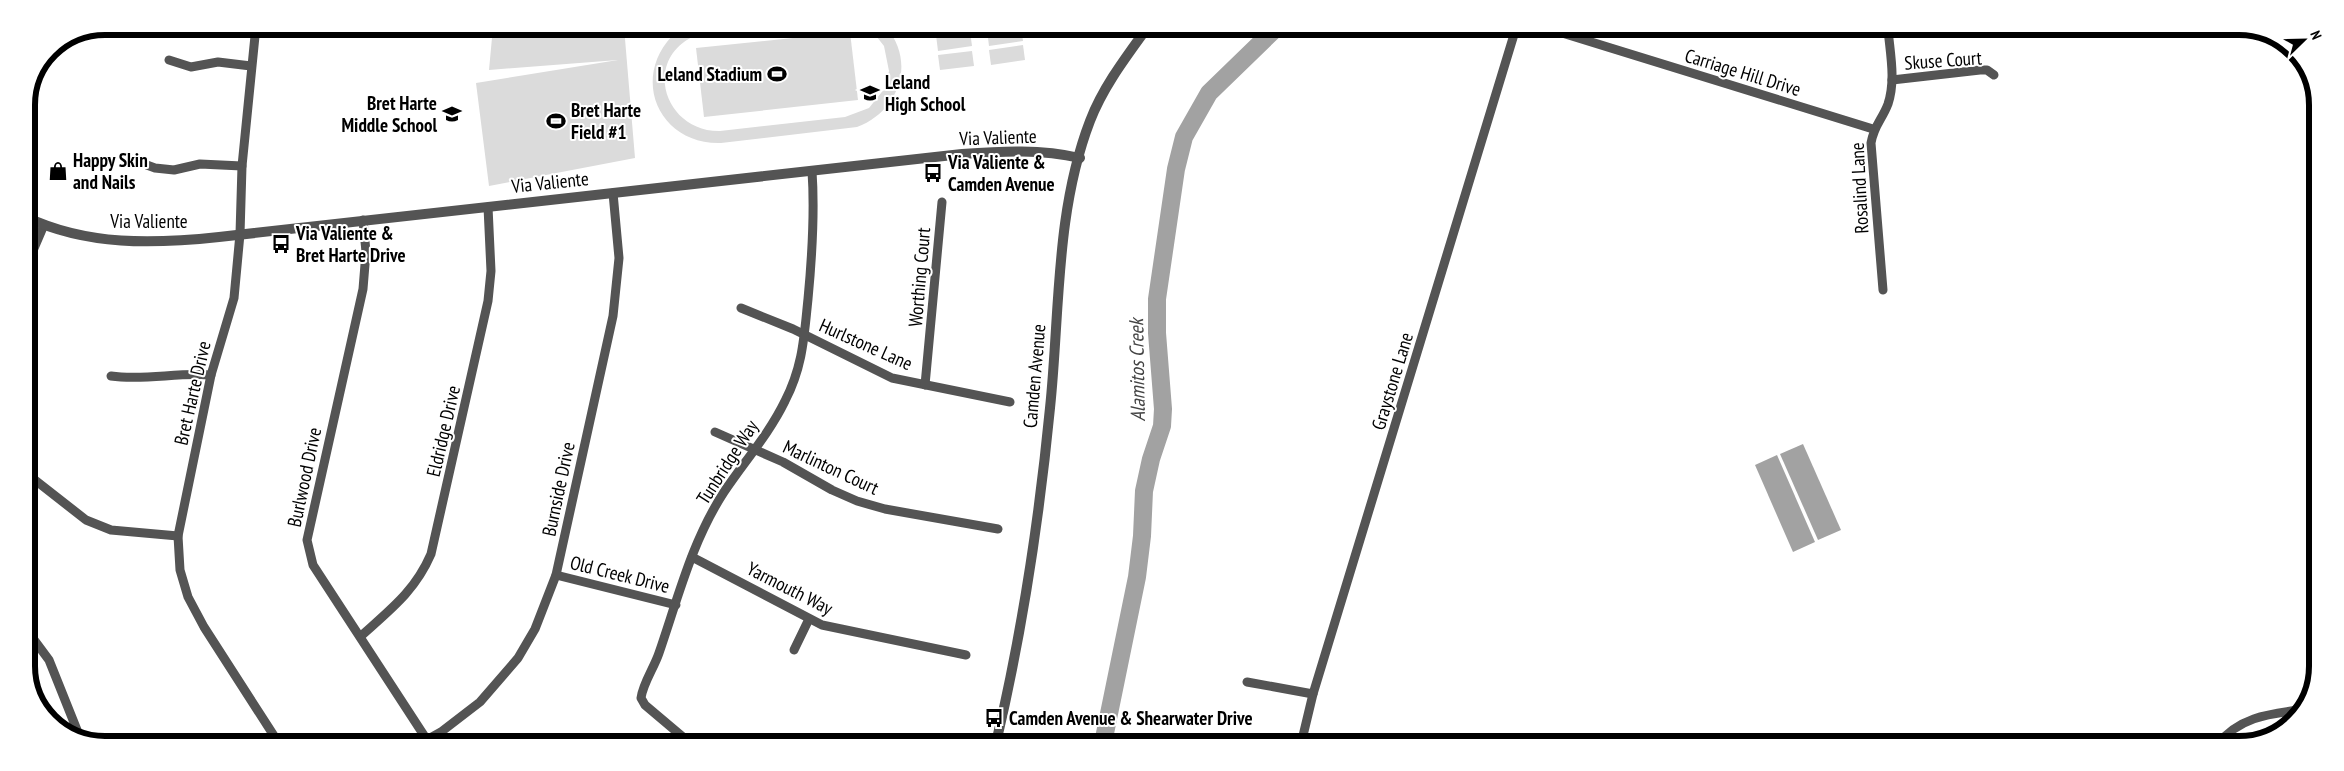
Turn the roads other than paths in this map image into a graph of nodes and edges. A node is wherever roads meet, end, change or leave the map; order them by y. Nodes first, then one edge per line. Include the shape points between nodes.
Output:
1 (255, 35) edge
2 (1142, 35) edge
3 (1514, 35) edge
4 (1569, 35) edge
5 (1889, 35) edge
6 (169, 60) dead end
7 (251, 66) junction
8 (1994, 75) dead end
9 (1892, 80) junction
10 (1873, 129) junction
11 (125, 157) dead end
12 (1080, 158) junction
13 (242, 166) junction
14 (812, 171) junction
15 (613, 193) junction
16 (942, 202) dead end
17 (488, 207) junction
18 (363, 220) junction
19 (35, 222) edge
20 (44, 226) junction
21 (240, 234) junction
22 (35, 246) edge
23 (1883, 290) dead end
24 (742, 308) dead end
25 (805, 335) junction
26 (211, 375) junction
27 (111, 376) dead end
28 (925, 385) junction
29 (1010, 402) dead end
30 (715, 432) dead end
31 (754, 450) junction
32 (35, 479) edge
33 (998, 529) dead end
34 (178, 536) junction
35 (692, 557) junction
36 (556, 575) junction
37 (676, 605) junction
38 (809, 619) junction
39 (361, 636) junction
40 (35, 641) edge
41 (794, 650) dead end
42 (966, 655) dead end
43 (1247, 682) dead end
44 (1313, 694) junction
45 (2292, 711) edge
46 (76, 730) edge
47 (274, 736) edge
48 (422, 736) edge
49 (432, 736) edge
50 (682, 736) edge
51 (998, 736) edge
52 (1303, 736) edge
53 (2224, 736) edge

1 - 7 street, Bret Harte Drive
2 - 12 street, Camden Avenue via 1097,107 1086,132
3 - 44 street, Graystone Lane
4 - 10 street, Carriage Hill Drive
5 - 9 street, Rosalind Lane
6 - 7 street via 191,67 218,62
7 - 13 street, Bret Harte Drive
8 - 9 street, Skuse Court via 1980,70
9 - 10 street, Rosalind Lane via 1884,114
10 - 23 street, Rosalind Lane via 1870,144
11 - 13 street via 174,170 207,164
12 - 14 street, Via Valiente via 994,151
12 - 51 street, Camden Avenue via 1064,232 1050,408 1035,534 1015,663
13 - 21 street, Bret Harte Drive
14 - 15 street, Via Valiente
14 - 25 street, Tunbridge Way via 814,201
15 - 17 street, Via Valiente
15 - 36 street, Burnside Drive via 619,258 613,316
16 - 28 street, Worthing Court
17 - 18 street, Via Valiente
17 - 39 street, Eldridge Drive via 491,272 488,301 431,554 411,589
18 - 21 street, Via Valiente
18 - 39 street, Burlwood Drive via 366,252 362,289 307,540 313,565
19 - 20 street, Via Valiente
20 - 21 street, Via Valiente via 92,238 146,243
20 - 22 street
21 - 26 street, Bret Harte Drive via 234,298
24 - 25 street, Hurlstone Lane
25 - 28 street, Hurlstone Lane via 892,378
25 - 31 street, Tunbridge Way via 799,365 785,402
26 - 27 street
26 - 34 street, Bret Harte Drive
28 - 29 street, Hurlstone Lane
30 - 31 street, Marlinton Court
31 - 33 street, Marlinton Court via 857,501
31 - 35 street, Tunbridge Way via 708,519
32 - 34 street via 86,520 110,530
34 - 47 street, Bret Harte Drive via 180,570 188,597
35 - 37 street, Tunbridge Way
35 - 38 street, Yarmouth Way
36 - 37 street, Old Creek Drive
36 - 49 street, Burnside Drive via 535,628 518,658 480,702
37 - 50 street, Tunbridge Way via 641,698
38 - 41 street
38 - 42 street, Yarmouth Way via 822,625
39 - 48 street, Burlwood Drive
40 - 46 street via 49,660
43 - 44 street
44 - 52 street, Graystone Lane
45 - 53 street via 2264,715 2241,723

